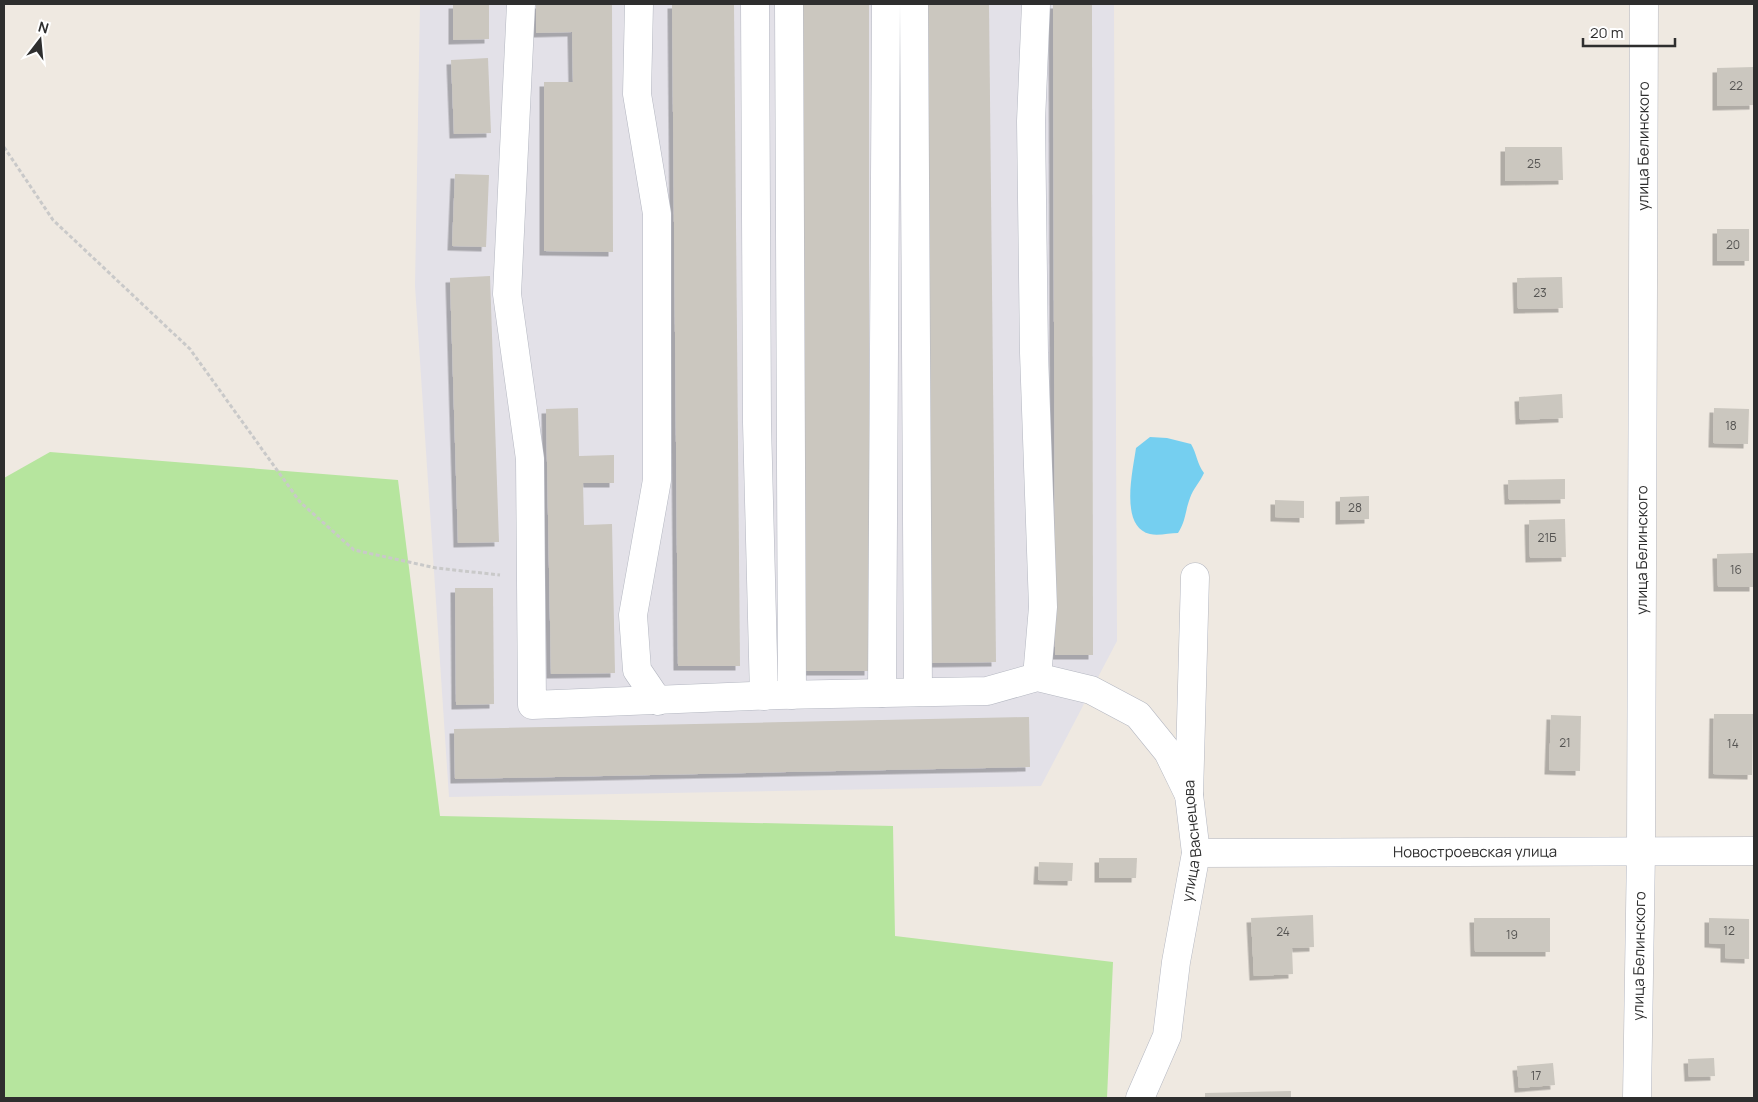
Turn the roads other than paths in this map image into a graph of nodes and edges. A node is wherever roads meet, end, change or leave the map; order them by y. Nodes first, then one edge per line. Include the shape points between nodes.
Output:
1 (521, 4) edge
2 (639, 4) edge
3 (755, 4) edge
4 (789, 4) edge
5 (886, 4) edge
6 (914, 4) edge
7 (1036, 4) edge
8 (1644, 4) edge
9 (1195, 577) dead end
10 (1037, 677) junction
11 (918, 692) junction
12 (882, 693) junction
13 (792, 695) junction
14 (764, 696) junction
15 (658, 701) junction
16 (1189, 795) junction
17 (1641, 851) junction
18 (1754, 851) edge
19 (1196, 853) junction
20 (1140, 1098) edge
21 (1638, 1098) edge

1 - 15 street via 507,294 530,459 532,705
2 - 15 street via 637,94 657,214 658,480 633,615 637,670
3 - 14 street via 757,423
4 - 13 street
5 - 12 street
6 - 11 street
7 - 10 street via 1031,121 1034,353 1043,607
8 - 17 street, улица Белинского
9 - 16 street, улица Васнецова
10 - 11 street via 987,691
10 - 16 street via 1091,690 1138,715 1168,752
11 - 12 street
12 - 13 street
13 - 14 street
14 - 15 street
16 - 19 street, улица Васнецова
17 - 18 street, Новостроевская улица
17 - 19 street, Новостроевская улица
17 - 21 street, улица Белинского
19 - 20 street, улица Васнецова via 1176,962 1167,1036

